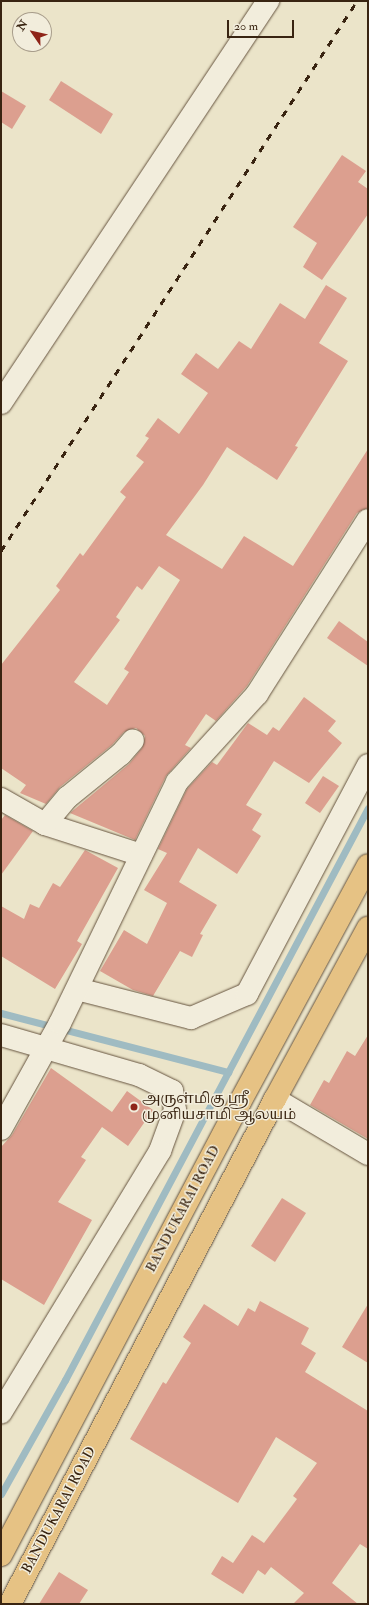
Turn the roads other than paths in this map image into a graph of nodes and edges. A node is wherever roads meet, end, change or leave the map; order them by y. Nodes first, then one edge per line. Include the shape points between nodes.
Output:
1 (268, 1) edge
2 (1, 403) edge
3 (368, 520) edge
4 (133, 740) dead end
5 (368, 765) edge
6 (1, 799) edge
7 (45, 824) junction
8 (141, 855) junction
9 (368, 865) edge
10 (368, 928) edge
11 (77, 989) junction
12 (1, 1035) edge
13 (52, 1036) junction
14 (275, 1099) junction
15 (1, 1129) edge
16 (368, 1154) edge
17 (1, 1414) edge
18 (1, 1554) edge
19 (10, 1604) edge

1 - 2 street
3 - 8 street via 257,694 177,782
4 - 7 street via 121,754 68,796
5 - 11 street via 247,994 191,1018
6 - 7 street
7 - 8 street
8 - 11 street
9 - 18 main road, BANDUKARAI ROAD
10 - 14 main road, BANDUKARAI ROAD
11 - 13 street
12 - 13 street
13 - 15 street
13 - 17 street via 62,1054 139,1076 172,1092 175,1110 160,1152
14 - 16 street
14 - 19 main road, BANDUKARAI ROAD

